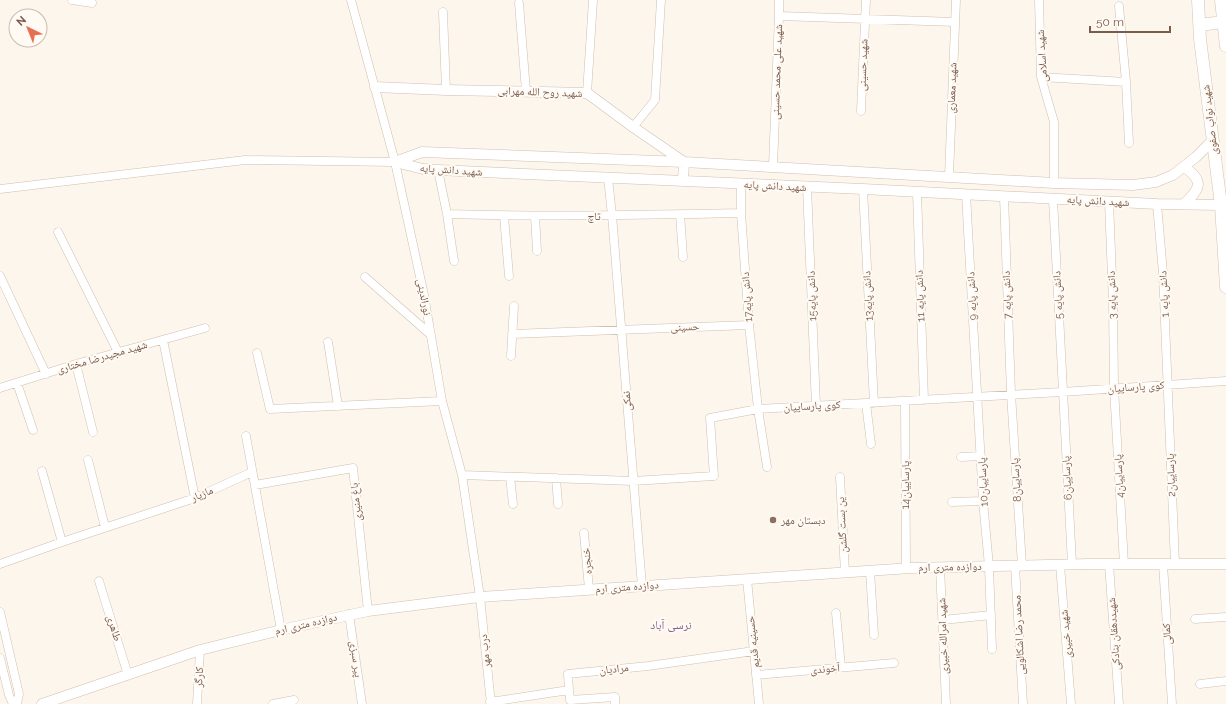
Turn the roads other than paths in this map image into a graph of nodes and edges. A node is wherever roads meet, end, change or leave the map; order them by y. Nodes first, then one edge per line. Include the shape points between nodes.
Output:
1 (72, 0) edge
2 (351, 0) edge
3 (593, 0) edge
4 (661, 0) edge
5 (779, 0) edge
6 (866, 0) edge
7 (956, 0) edge
8 (1039, 0) edge
9 (1198, 0) edge
10 (1221, 0) edge
11 (92, 3) dead end
12 (519, 3) dead end
13 (1119, 6) dead end
14 (443, 12) dead end
15 (779, 16) junction
16 (865, 19) junction
17 (955, 22) junction
18 (1223, 22) junction
19 (1200, 25) junction
20 (1226, 46) edge
21 (1041, 77) junction
22 (1126, 82) junction
23 (375, 87) junction
24 (446, 90) junction
25 (526, 92) junction
26 (587, 93) junction
27 (862, 111) dead end
28 (633, 127) junction
29 (1212, 141) junction
30 (1129, 143) dead end
31 (396, 162) junction
32 (684, 162) junction
33 (773, 166) junction
34 (1184, 167) junction
35 (438, 170) junction
36 (949, 176) junction
37 (608, 178) junction
38 (683, 182) junction
39 (1054, 182) junction
40 (741, 184) junction
41 (807, 187) junction
42 (863, 189) junction
43 (0, 190) edge
44 (917, 192) junction
45 (966, 194) junction
46 (1004, 196) junction
47 (1053, 199) junction
48 (1109, 201) junction
49 (1157, 204) junction
50 (1184, 204) junction
51 (1221, 205) junction
52 (741, 213) junction
53 (447, 214) junction
54 (680, 214) junction
55 (504, 216) junction
56 (535, 216) junction
57 (612, 216) junction
58 (58, 232) dead end
59 (537, 251) dead end
60 (683, 257) dead end
61 (454, 261) dead end
62 (0, 276) edge
63 (509, 276) dead end
64 (365, 277) dead end
65 (1226, 287) edge
66 (514, 306) dead end
67 (749, 325) junction
68 (205, 328) dead end
69 (621, 330) junction
70 (512, 334) junction
71 (430, 335) junction
72 (163, 340) junction
73 (328, 342) dead end
74 (118, 352) junction
75 (257, 353) dead end
76 (511, 356) dead end
77 (76, 364) junction
78 (46, 374) junction
79 (1226, 381) edge
80 (17, 383) junction
81 (1168, 385) junction
82 (0, 388) edge
83 (1114, 388) junction
84 (1062, 392) junction
85 (1011, 394) junction
86 (977, 397) junction
87 (924, 400) junction
88 (442, 401) junction
89 (905, 402) junction
90 (870, 403) junction
91 (338, 406) junction
92 (816, 406) junction
93 (758, 409) junction
94 (33, 430) dead end
95 (93, 432) dead end
96 (246, 436) dead end
97 (871, 444) dead end
98 (981, 456) junction
99 (961, 457) dead end
100 (88, 460) dead end
101 (767, 467) dead end
102 (42, 471) dead end
103 (252, 472) junction
104 (462, 475) junction
105 (510, 476) junction
106 (840, 477) dead end
107 (556, 478) junction
108 (633, 481) junction
109 (255, 485) junction
110 (195, 498) junction
111 (983, 501) junction
112 (952, 502) dead end
113 (513, 504) dead end
114 (558, 504) dead end
115 (105, 527) junction
116 (584, 533) dead end
117 (62, 542) junction
118 (0, 564) edge
119 (1060, 564) junction
120 (1072, 564) junction
121 (1109, 564) junction
122 (1124, 564) junction
123 (1163, 564) junction
124 (1175, 564) junction
125 (1226, 564) edge
126 (989, 566) junction
127 (1018, 566) junction
128 (940, 567) junction
129 (906, 568) junction
130 (870, 571) junction
131 (845, 573) junction
132 (746, 579) junction
133 (99, 581) dead end
134 (642, 586) junction
135 (589, 589) junction
136 (480, 597) junction
137 (368, 611) junction
138 (0, 612) edge
139 (836, 613) dead end
140 (349, 614) junction
141 (991, 615) junction
142 (1226, 617) edge
143 (1195, 619) dead end
144 (943, 620) junction
145 (281, 630) junction
146 (874, 635) dead end
147 (992, 649) dead end
148 (200, 650) junction
149 (754, 651) junction
150 (0, 658) edge
151 (894, 663) dead end
152 (841, 667) junction
153 (128, 675) junction
154 (756, 675) junction
155 (1226, 681) edge
156 (1200, 684) dead end
157 (569, 690) junction
158 (294, 700) dead end
159 (490, 703) edge
160 (13, 704) edge
161 (17, 704) edge
162 (42, 704) edge
163 (197, 704) edge
164 (273, 704) edge
165 (362, 704) edge
166 (615, 704) edge
167 (759, 704) edge
168 (946, 704) edge
169 (1023, 704) edge
170 (1071, 704) edge
171 (1119, 704) edge
172 (1172, 704) edge

1 - 11 street
2 - 23 street, نورالدینی
3 - 26 street
4 - 28 street via 655,100
5 - 15 street
6 - 16 street, شهید حسینی
7 - 17 street, شهید معماری
8 - 21 street, شهید اسلامی
9 - 19 main road, شهید نواب صفوی
10 - 18 main road
12 - 25 street
13 - 22 street
14 - 24 street
15 - 16 street, شهید علی محمد حسینی
15 - 33 street, شهید علی محمد حسینی
16 - 17 street, شهید علی محمد حسینی
16 - 27 street, شهید حسینی
17 - 36 street, شهید معماری
18 - 19 main road
18 - 20 main road
19 - 29 main road, شهید نواب صفوی
21 - 22 street
21 - 39 street, شهید اسلامی via 1054,122
22 - 30 street
23 - 24 street, شهید روح الله مهرابی
23 - 31 street, نورالدینی
24 - 25 street, شهید روح الله مهرابی
25 - 26 street, شهید روح الله مهرابی
26 - 28 street, شهید روح الله مهرابی
28 - 32 street, شهید روح الله مهرابی
29 - 34 street, شهید دانش پایه
29 - 51 main road, شهید نواب صفوی
31 - 32 street, شهید دانش پایه via 422,152
31 - 35 street, شهید دانش پایه
31 - 43 street via 245,160
31 - 71 street, نورالدینی
32 - 33 street, شهید دانش پایه
32 - 38 street
33 - 36 street, شهید دانش پایه
34 - 39 street, شهید دانش پایه via 1162,180 1133,185
34 - 50 street via 1198,180 1194,194
35 - 37 street, شهید دانش پایه
35 - 53 street
36 - 39 street, شهید دانش پایه
37 - 38 street, شهید دانش پایه
37 - 57 street, نمکی
38 - 40 street, شهید دانش پایه
40 - 41 street, شهید دانش پایه
40 - 52 street, دانش پایه17
41 - 42 street, شهید دانش پایه
41 - 92 street, دانش پایه15
42 - 44 street, شهید دانش پایه
42 - 90 street, دانش پایه13
44 - 45 street, شهید دانش پایه
44 - 87 street, دانش پایه 11
45 - 46 street, شهید دانش پایه
45 - 86 street, دانش پایه 9
46 - 47 street, شهید دانش پایه
46 - 85 street, دانش پایه 7
47 - 48 street, شهید دانش پایه
47 - 84 street, دانش پایه 5
48 - 49 street, شهید دانش پایه
48 - 83 street, دانش پایه 3
49 - 50 street, شهید دانش پایه
49 - 81 street, دانش پایه 1
50 - 51 street, شهید دانش پایه
51 - 65 main road, شهید نواب صفوی
52 - 54 street, تاچ
52 - 67 street, دانش پایه17
53 - 55 street, تاچ
53 - 61 street
54 - 57 street, تاچ
54 - 60 street
55 - 56 street, تاچ
55 - 63 street
56 - 57 street, تاچ
56 - 59 street
57 - 69 street, نمکی
58 - 74 street
62 - 78 street
64 - 71 street
66 - 70 street
67 - 69 street, حسینی
67 - 93 street, دانش پایه17
68 - 72 street, شهید مجیدرضا مختاری
69 - 70 street, حسینی
69 - 108 street, نمکی
70 - 76 street
71 - 88 street, نورالدینی
72 - 74 street, شهید مجیدرضا مختاری
72 - 110 street
73 - 91 street
74 - 77 street, شهید مجیدرضا مختاری
75 - 91 street via 270,409
77 - 78 street, شهید مجیدرضا مختاری
77 - 95 street
78 - 80 street, شهید مجیدرضا مختاری
79 - 81 street, کوی پارساییان
80 - 82 street, شهید مجیدرضا مختاری
80 - 94 street
81 - 83 street, کوی پارساییان
81 - 124 street, پارساییان2
83 - 84 street, کوی پارساییان
83 - 122 street, پارساییان4
84 - 85 street, کوی پارساییان
84 - 120 street, پارساییان6
85 - 86 street, کوی پارساییان
85 - 127 street, پارساییان8
86 - 87 street, کوی پارساییان
86 - 98 street, پارساییان10
87 - 89 street, کوی پارساییان
88 - 91 street
88 - 104 street, نورالدینی
89 - 90 street, کوی پارساییان
89 - 129 street, پارساییان14
90 - 92 street, کوی پارساییان
90 - 97 street, دانش پایه13
92 - 93 street, کوی پارساییان
93 - 101 street, دانش پایه17
93 - 108 street, کوی پارساییان via 710,418 714,476
96 - 103 street
98 - 99 street
98 - 111 street, پارساییان10
100 - 115 street
102 - 117 street
103 - 109 street
103 - 110 street, مازیار
104 - 105 street, کوی پارساییان
104 - 136 street, نورالدینی
105 - 107 street, کوی پارساییان
105 - 113 street
106 - 131 street, ین بست گلشن
107 - 108 street, کوی پارساییان
107 - 114 street
108 - 134 street, نمکی
109 - 137 street, باغ منیری via 353,468
109 - 145 street
110 - 115 street, مازیار
111 - 112 street
111 - 126 street, پارساییان10
115 - 117 street, مازیار
116 - 135 street, خنجره
117 - 118 street, مازیار
119 - 120 street, دوازده متری ارم
119 - 127 street, دوازده متری ارم
119 - 170 street, شهید خبیری
120 - 121 street, دوازده متری ارم
121 - 122 street, دوازده متری ارم
121 - 171 street, شهیددهقان بنادکی
122 - 123 street, دوازده متری ارم
123 - 124 street, دوازده متری ارم
123 - 172 street, کمالی
124 - 125 street, دوازده متری ارم
126 - 127 street, دوازده متری ارم
126 - 128 street, دوازده متری ارم
126 - 141 street, پارساییان10
127 - 169 street, محمد رضا اشکالویی
128 - 129 street, دوازده متری ارم
128 - 144 street, شهید امرالله خبیری
129 - 130 street, دوازده متری ارم
130 - 131 street, دوازده متری ارم
130 - 146 street
131 - 132 street, دوازده متری ارم
132 - 134 street, دوازده متری ارم
132 - 149 street, حسینیه قدیم
133 - 153 street, طاهری
134 - 135 street, دوازده متری ارم
135 - 136 street, دوازده متری ارم
136 - 137 street, دوازده متری ارم
136 - 159 street, درب مهر
137 - 140 street, دوازده متری ارم
138 - 161 street via 18,694
139 - 152 street
140 - 145 street, دوازده متری ارم
140 - 165 street, پیر سبزی
141 - 144 street
141 - 147 street, پارساییان10
142 - 143 street
144 - 168 street, شهید امرالله خبیری
145 - 148 street, دوازده متری ارم
148 - 153 street, دوازده متری ارم
148 - 163 street, کارگر
149 - 154 street, حسینیه قدیم
149 - 157 street, مرادیان via 568,674
150 - 160 street
151 - 152 street, آخوندی
152 - 154 street, آخوندی
153 - 162 street, دوازده متری ارم
154 - 167 street, حسینیه قدیم
155 - 156 street
157 - 159 street
157 - 166 street via 570,700 615,697
158 - 164 street

